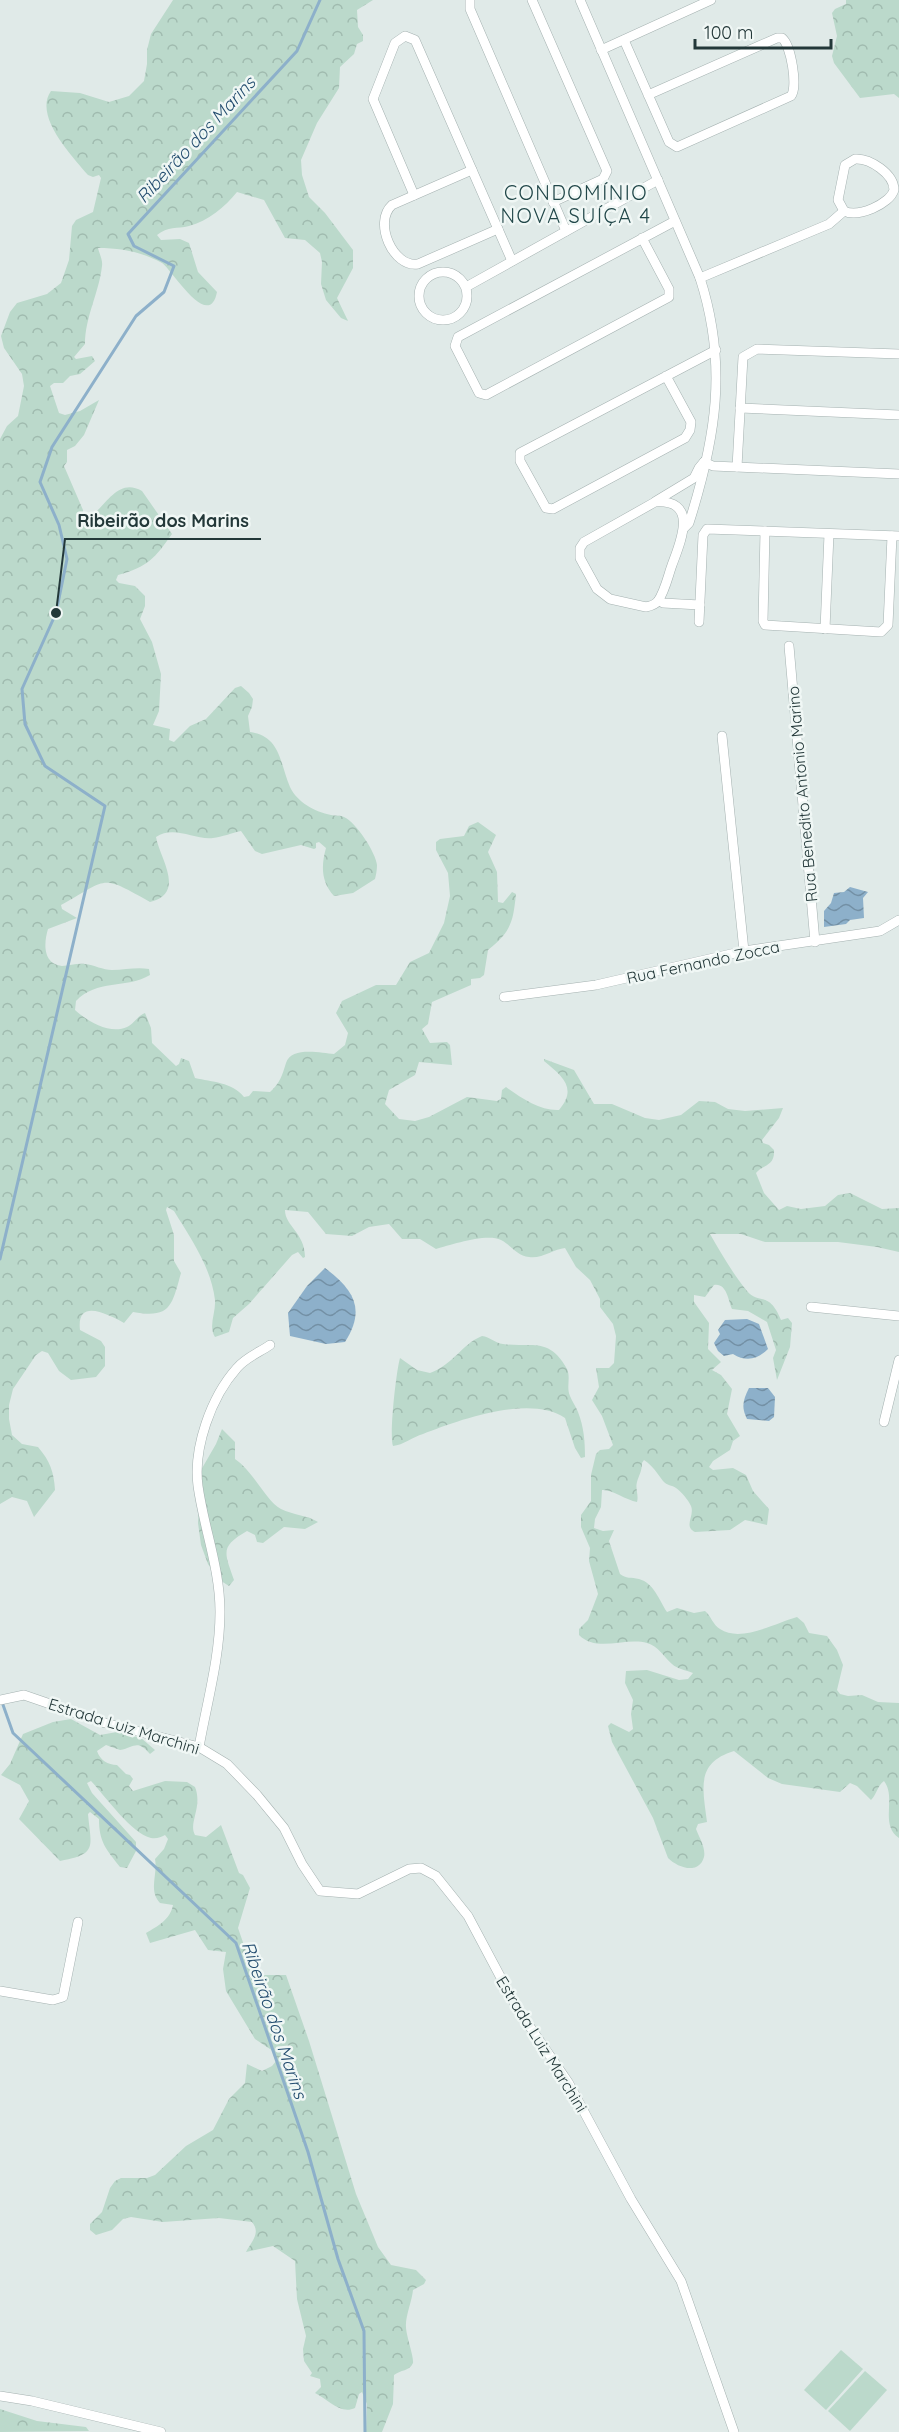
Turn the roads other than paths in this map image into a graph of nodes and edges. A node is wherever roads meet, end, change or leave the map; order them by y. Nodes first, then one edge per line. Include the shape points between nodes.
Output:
1 (470, 0) edge
2 (532, 0) edge
3 (579, 0) edge
4 (711, 0) edge
5 (624, 40) junction
6 (601, 50) junction
7 (648, 95) junction
8 (472, 170) junction
9 (657, 180) junction
10 (414, 195) junction
11 (554, 202) junction
12 (844, 211) junction
13 (675, 221) junction
14 (498, 229) junction
15 (566, 231) junction
16 (642, 238) junction
17 (512, 261) junction
18 (699, 278) junction
19 (466, 287) junction
20 (716, 350) junction
21 (899, 354) edge
22 (666, 376) junction
23 (740, 408) junction
24 (899, 415) edge
25 (704, 462) junction
26 (737, 467) junction
27 (899, 474) edge
28 (655, 502) junction
29 (684, 528) junction
30 (765, 531) junction
31 (829, 534) junction
32 (895, 536) edge
33 (659, 600) junction
34 (700, 605) junction
35 (699, 622) dead end
36 (825, 629) junction
37 (789, 646) dead end
38 (722, 736) dead end
39 (899, 920) edge
40 (815, 942) junction
41 (744, 951) junction
42 (504, 997) dead end
43 (811, 1307) dead end
44 (899, 1316) edge
45 (270, 1345) dead end
46 (899, 1360) edge
47 (884, 1422) dead end
48 (0, 1700) edge
49 (199, 1747) junction
50 (78, 1922) dead end
51 (0, 1991) edge
52 (0, 2396) edge
53 (161, 2432) edge
54 (734, 2432) edge

1 - 11 street via 470,9
2 - 11 street via 607,171 603,179
3 - 6 street
4 - 5 street
5 - 6 street
5 - 7 street
6 - 9 street
7 - 7 street via 669,142 679,147 791,96 795,86 787,43 777,38
8 - 10 street
8 - 10 street via 415,40 402,37 395,43 373,99
8 - 14 street
9 - 13 street
9 - 15 street
10 - 14 street via 392,205 383,219 383,228 396,255 406,264 418,264
11 - 15 street
12 - 12 street via 857,213 888,200 894,190 892,180 865,160 850,161 845,165 838,200
12 - 18 street via 829,224
13 - 16 street
13 - 18 street
14 - 17 street
15 - 17 street
16 - 16 street via 458,337 455,346 479,393 486,395 669,297 669,289
17 - 19 street
18 - 20 street
19 - 19 street via 454,274 437,273 420,288 420,306 438,320 455,318 466,304
20 - 22 street
20 - 25 street via 716,404
21 - 23 street via 752,350 743,357
22 - 22 street via 520,453 520,461 546,508 553,509 686,438 691,422
23 - 24 street
23 - 26 street
25 - 26 street
25 - 28 street via 694,478
25 - 29 street via 705,472
26 - 27 street
28 - 29 street via 678,509
28 - 33 street via 584,542 579,555 597,589 610,599 646,607
29 - 33 street
30 - 31 street
30 - 34 street via 705,531
30 - 36 street via 764,624
31 - 32 street
31 - 36 street
32 - 36 street via 886,629
33 - 34 street
34 - 35 street
37 - 40 street, Rua Benedito Antonio Marino
38 - 41 street
39 - 40 street, Rua Fernando Zocca via 880,931
40 - 41 street, Rua Fernando Zocca
41 - 42 street, Rua Fernando Zocca via 596,985
43 - 44 street
45 - 49 street via 238,1366 224,1384 199,1451 198,1484 219,1582 220,1614 218,1651
46 - 47 street
48 - 49 street, Estrada Luiz Marchini via 24,1695 105,1723
49 - 54 street, Estrada Luiz Marchini via 227,1764 257,1795 284,1828 320,1891 358,1894 409,1869 421,1869 436,1876 468,1916 517,2008 568,2082 681,2281
50 - 51 street via 63,1997 53,2000
52 - 53 street

